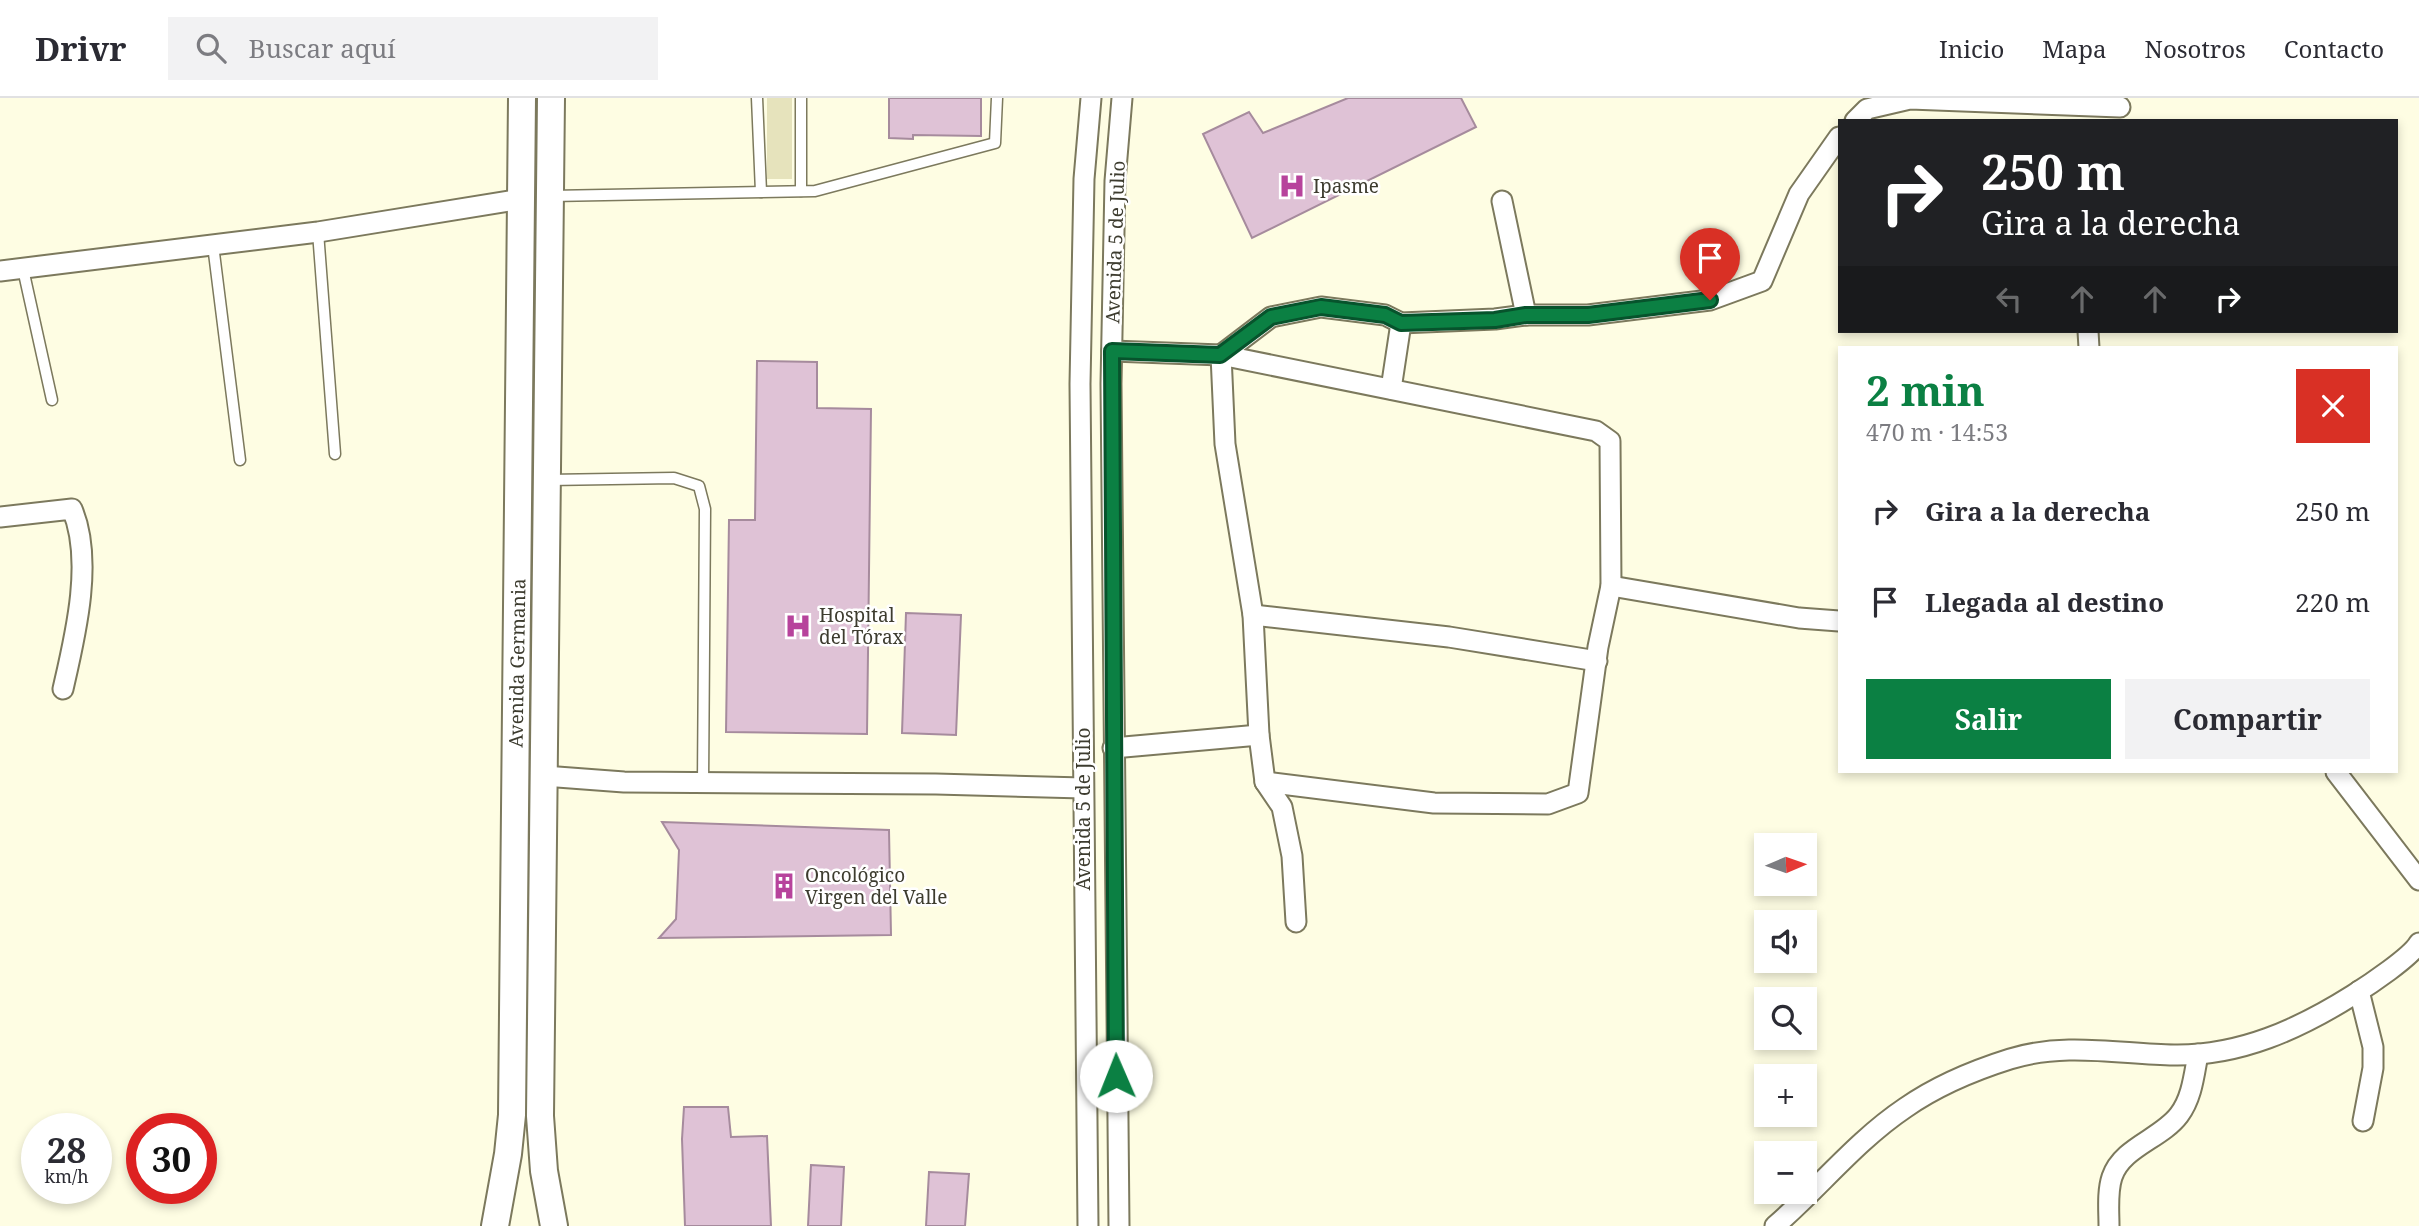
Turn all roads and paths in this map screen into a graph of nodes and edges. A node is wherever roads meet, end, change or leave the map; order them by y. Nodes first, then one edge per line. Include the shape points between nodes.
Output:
1 (523, 98) edge
2 (551, 98) edge
3 (758, 98) edge
4 (801, 98) edge
5 (997, 98) edge
6 (1091, 98) edge
7 (1122, 98) edge
8 (2120, 108) edge
9 (1857, 119) edge
10 (1838, 138) edge
11 (801, 191) junction
12 (761, 192) junction
13 (550, 197) junction
14 (522, 199) junction
15 (1502, 201) dead end
16 (318, 232) junction
17 (213, 245) junction
18 (23, 269) junction
19 (0, 271) edge
20 (1526, 315) junction
21 (1401, 323) junction
22 (1112, 351) junction
23 (1220, 355) junction
24 (1391, 389) junction
25 (51, 400) dead end
26 (335, 454) dead end
27 (240, 460) dead end
28 (548, 481) junction
29 (0, 517) edge
30 (1611, 586) junction
31 (1253, 615) junction
32 (1838, 621) edge
33 (1597, 661) junction
34 (63, 689) dead end
35 (1259, 735) junction
36 (1114, 748) junction
37 (2337, 773) edge
38 (544, 776) junction
39 (1265, 782) junction
40 (703, 783) junction
41 (1083, 788) junction
42 (2419, 881) edge
43 (1296, 922) dead end
44 (2419, 943) edge
45 (2359, 991) junction
46 (2198, 1054) junction
47 (2363, 1121) dead end
48 (495, 1226) edge
49 (554, 1226) edge
50 (1088, 1226) edge
51 (1119, 1226) edge
52 (1775, 1226) edge
53 (2109, 1226) edge

1 - 14 street, Avenida Germania
2 - 13 street, Avenida Germania
3 - 12 lane
4 - 11 lane
5 - 11 lane via 995,143
6 - 41 street, Avenida 5 de Julio via 1084,179 1080,384
7 - 22 street, Avenida 5 de Julio via 1115,181
8 - 9 street via 1910,99 1867,109
10 - 20 street via 1799,194 1762,281 1710,300 1588,315
11 - 12 lane
12 - 13 lane
13 - 28 street, Avenida Germania
14 - 16 street
14 - 48 street, Avenida Germania via 512,1115
15 - 20 street
16 - 17 street
16 - 26 lane
17 - 18 street
17 - 27 lane
18 - 19 street
18 - 25 lane
20 - 21 street
21 - 23 street via 1385,315 1321,307 1271,317
21 - 24 street
22 - 23 street
22 - 36 street, Avenida 5 de Julio
23 - 24 street
23 - 31 street via 1225,444
24 - 30 street via 1596,431 1610,440
28 - 38 street, Avenida Germania
28 - 40 lane via 674,478 699,486 705,509
29 - 34 street via 72,509 79,526 78,624
30 - 32 street
30 - 33 street
31 - 33 street via 1449,637
31 - 35 street
33 - 39 street via 1578,793 1548,804 1434,803
35 - 36 street
35 - 39 street
36 - 51 street, Avenida 5 de Julio
37 - 42 street
38 - 40 street
38 - 49 street, Avenida Germania via 540,1116
39 - 43 street via 1282,807 1292,856
40 - 41 street
41 - 50 street, Avenida 5 de Julio
44 - 45 street
45 - 46 street via 2254,1044
45 - 47 street via 2373,1047
46 - 52 street via 2065,1049 2011,1059 1982,1070 1904,1108
46 - 53 street via 2192,1086 2178,1116 2119,1164 2112,1177

